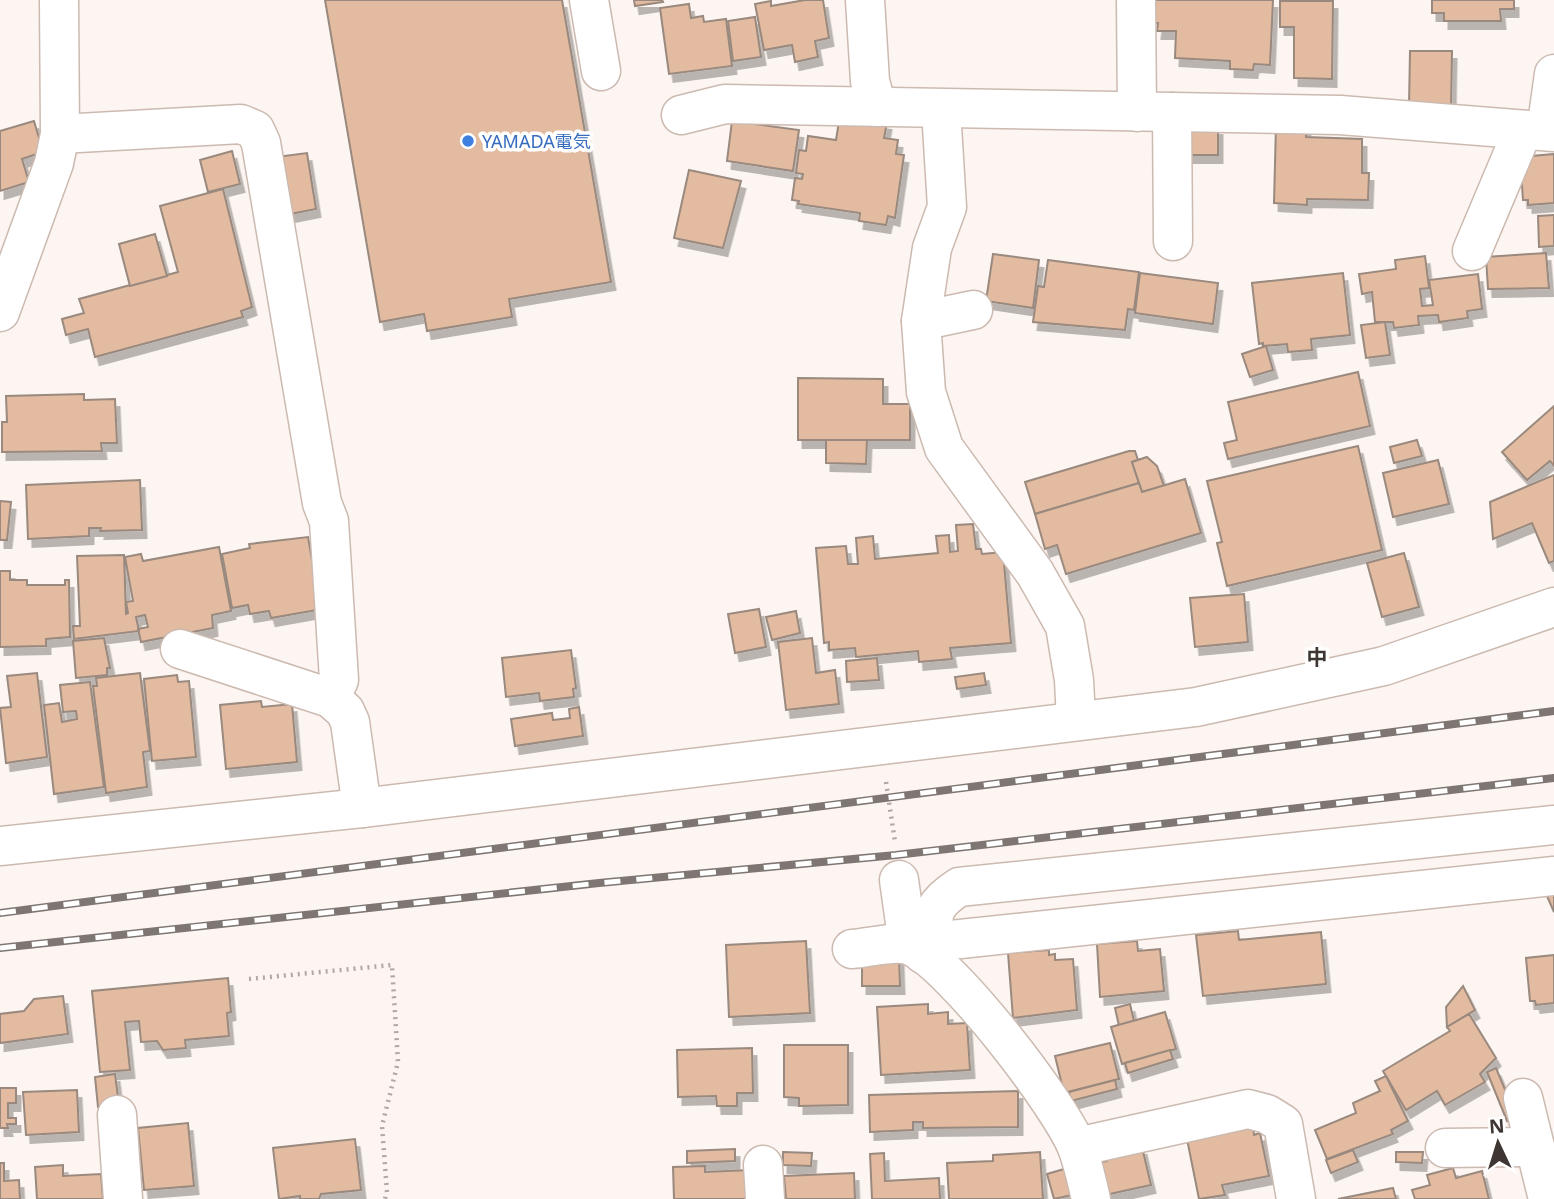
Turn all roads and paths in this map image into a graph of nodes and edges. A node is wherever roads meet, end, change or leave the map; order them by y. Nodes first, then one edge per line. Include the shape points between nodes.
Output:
1 (59, 0) edge
2 (589, 0) edge
3 (865, 0) edge
4 (1136, 0) edge
5 (601, 71) dead end
6 (1554, 74) edge
7 (877, 107) junction
8 (941, 110) junction
9 (1154, 112) junction
10 (681, 115) dead end
11 (1541, 131) edge
12 (60, 134) junction
13 (1173, 241) dead end
14 (1472, 251) dead end
15 (973, 310) dead end
16 (0, 312) edge
17 (921, 321) junction
18 (1554, 607) edge
19 (180, 649) dead end
20 (330, 698) junction
21 (1076, 720) junction
22 (883, 746) junction
23 (362, 808) junction
24 (1554, 825) edge
25 (0, 846) edge
26 (1554, 876) edge
27 (899, 880) joint
28 (921, 947) junction
29 (852, 949) dead end
30 (249, 978) dead end
31 (1523, 1098) dead end
32 (117, 1115) dead end
33 (1077, 1147) junction
34 (1535, 1147) junction
35 (1445, 1148) dead end
36 (1549, 1190) edge
37 (124, 1199) edge
38 (385, 1199) edge
39 (1091, 1199) edge
40 (1296, 1199) edge

1 - 12 street
2 - 5 street
3 - 7 street via 870,81
4 - 9 street
6 - 11 street
7 - 8 street
7 - 10 street via 725,103
8 - 9 street
8 - 17 street via 947,207 932,248
9 - 11 street via 1340,115
9 - 13 street
11 - 14 street
12 - 16 street via 54,163
12 - 20 street via 241,124 255,130 322,503 329,521 339,680
15 - 17 street
17 - 21 street via 926,392 944,448 1035,573 1065,626
18 - 21 street via 1384,666 1196,707
19 - 20 street
20 - 23 street via 350,722
21 - 22 street
22 - 23 street
22 - 27 path
23 - 25 street
24 - 28 street via 959,887 940,899
26 - 28 street
27 - 28 street
28 - 29 street
28 - 33 street via 1030,1068
30 - 38 path via 392,965 398,1062 382,1126
31 - 34 street
32 - 37 street
33 - 39 street
33 - 40 street via 1248,1109 1283,1124
34 - 35 street
34 - 36 street

